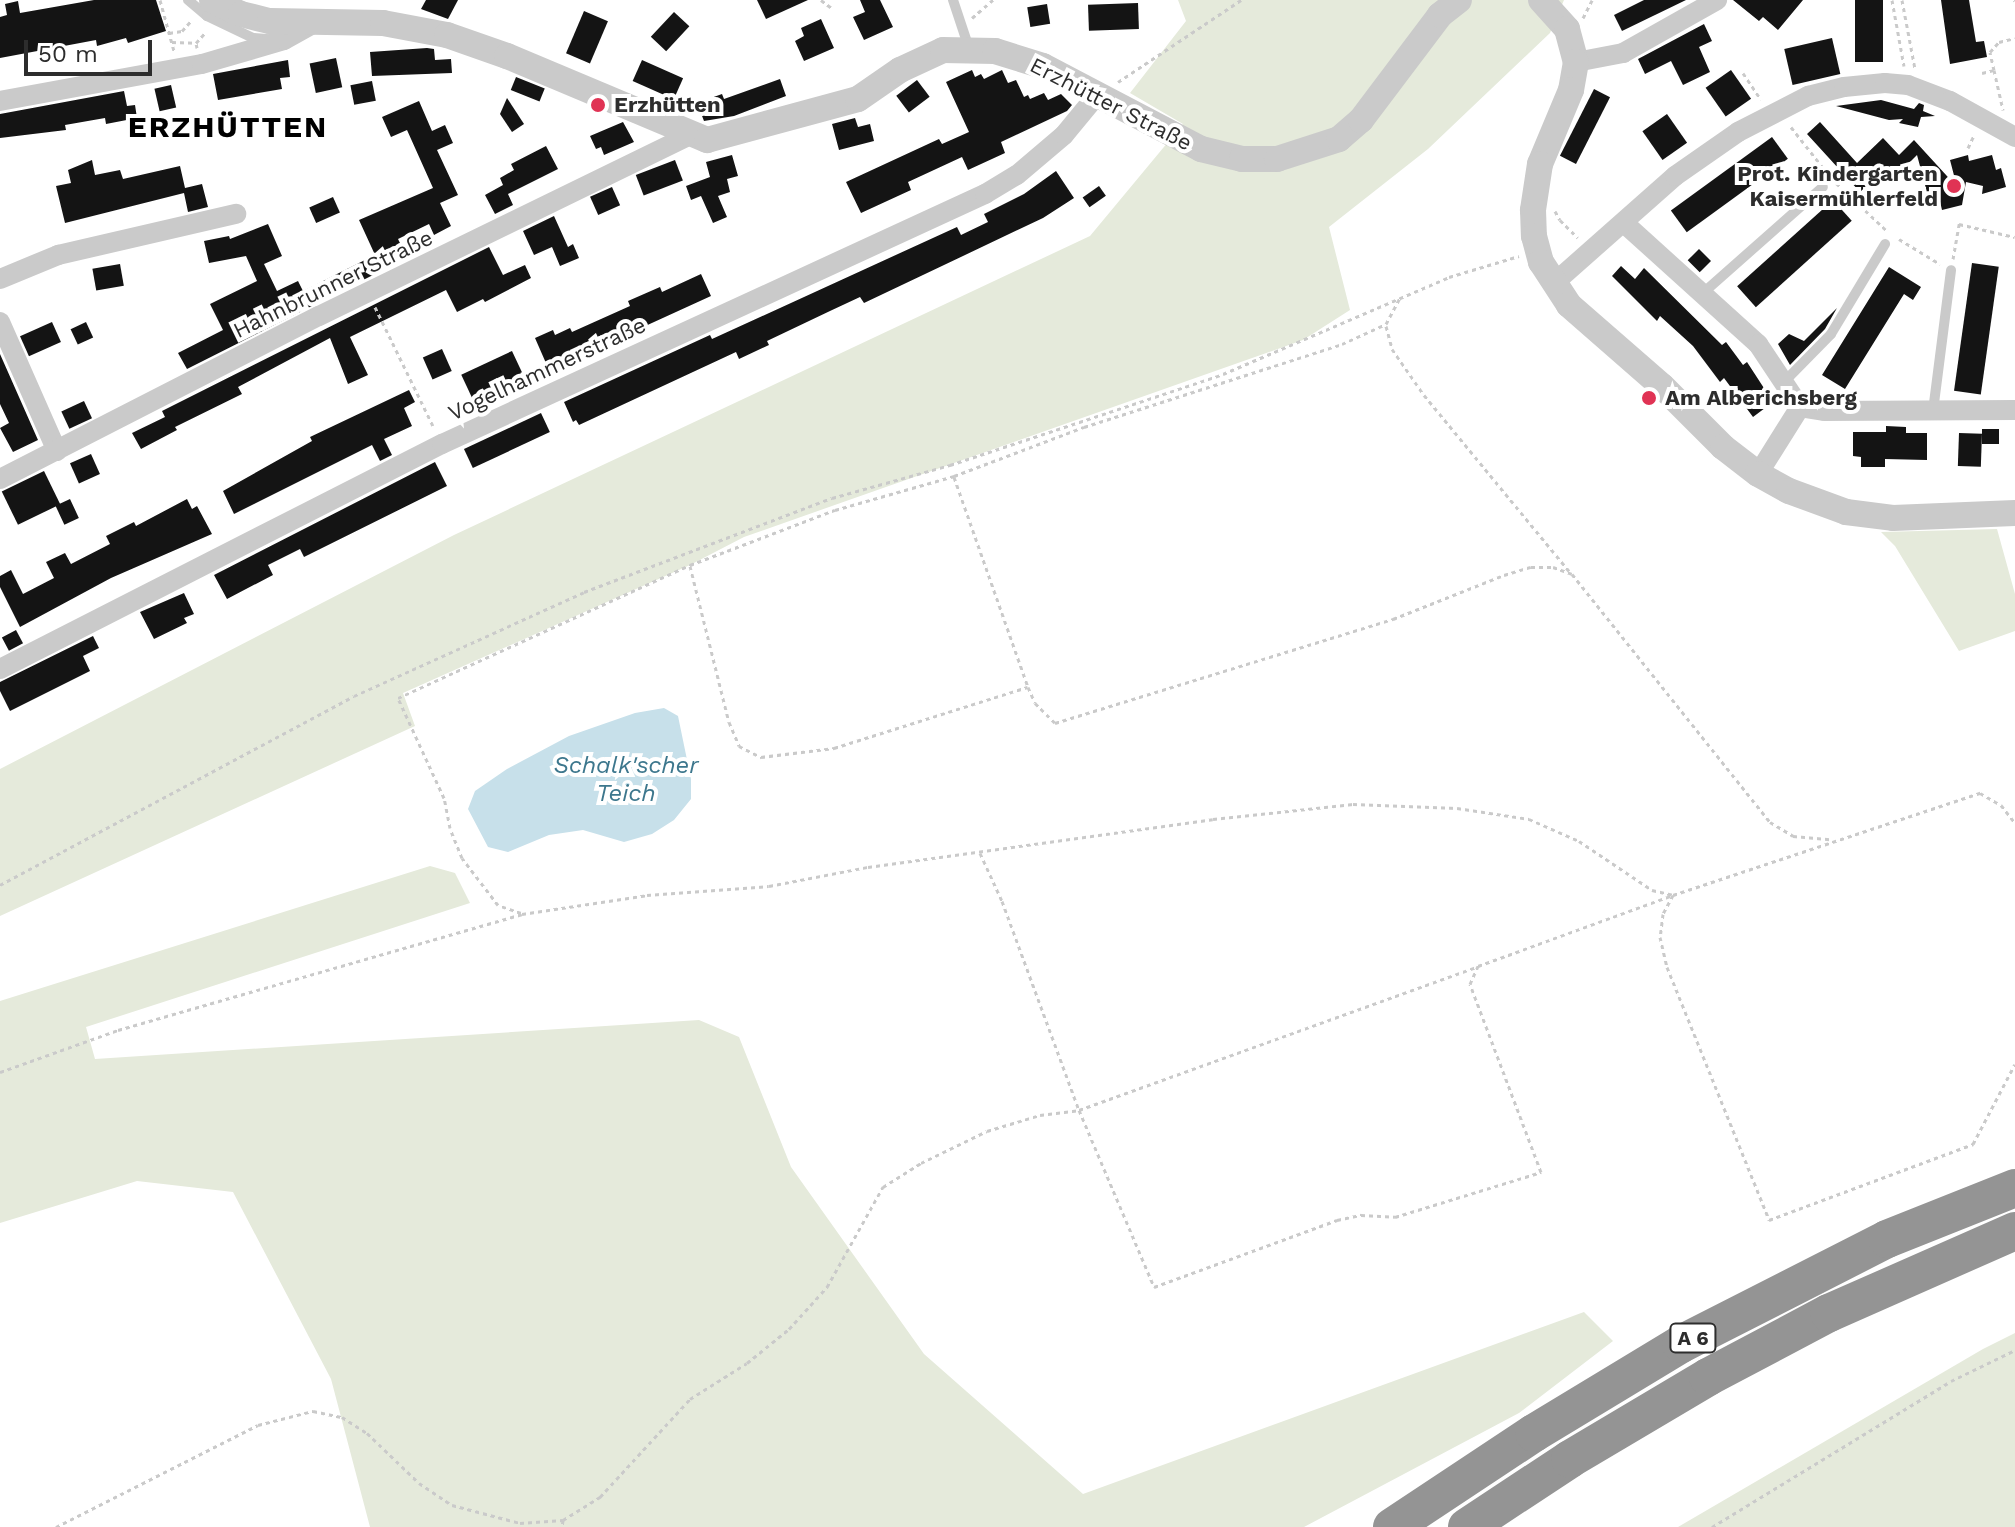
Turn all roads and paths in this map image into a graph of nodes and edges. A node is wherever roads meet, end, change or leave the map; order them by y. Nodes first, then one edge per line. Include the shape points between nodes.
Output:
1 (160, 0) edge
2 (188, 0) edge
3 (821, 0) edge
4 (953, 0) edge
5 (993, 0) edge
6 (1241, 0) edge
7 (1459, 0) edge
8 (1541, 0) edge
9 (1717, 0) edge
10 (1892, 0) edge
11 (1902, 0) edge
12 (985, 7) dead end
13 (203, 8) edge
14 (833, 9) dead end
15 (317, 22) junction
16 (169, 33) junction
17 (2015, 38) edge
18 (284, 40) junction
19 (172, 42) junction
20 (196, 43) dead end
21 (969, 50) junction
22 (1576, 62) junction
23 (178, 70) junction
24 (1994, 70) junction
25 (1743, 73) dead end
26 (1982, 73) dead end
27 (1913, 87) junction
28 (1097, 95) junction
29 (0, 101) edge
30 (1774, 111) junction
31 (690, 135) junction
32 (2012, 135) edge
33 (1823, 187) dead end
34 (1552, 204) dead end
35 (237, 212) dead end
36 (1624, 223) junction
37 (2015, 237) edge
38 (1885, 244) dead end
39 (1595, 250) junction
40 (1538, 251) junction
41 (1951, 270) junction
42 (0, 279) edge
43 (1553, 284) junction
44 (1703, 293) junction
45 (1402, 295) junction
46 (377, 311) dead end
47 (0, 322) edge
48 (1386, 324) junction
49 (1784, 382) junction
50 (1800, 407) junction
51 (2015, 410) edge
52 (1932, 413) junction
53 (442, 444) junction
54 (57, 451) junction
55 (1758, 474) junction
56 (954, 476) junction
57 (0, 479) edge
58 (2015, 513) edge
59 (690, 565) junction
60 (1572, 574) junction
61 (0, 669) edge
62 (1028, 687) junction
63 (2015, 823) edge
64 (1833, 840) junction
65 (980, 853) junction
66 (0, 885) edge
67 (1673, 895) junction
68 (522, 914) junction
69 (1478, 966) junction
70 (2015, 1064) edge
71 (0, 1072) edge
72 (1079, 1110) junction
73 (2015, 1188) edge
74 (2015, 1231) edge
75 (2015, 1350) edge
76 (563, 1520) junction
77 (56, 1527) edge
78 (562, 1527) edge
79 (1392, 1527) edge
80 (1467, 1527) edge
81 (1712, 1527) edge

1 - 16 path
2 - 18 lane via 207,16 253,38
3 - 14 path
4 - 21 lane
5 - 12 path
6 - 28 path
7 - 28 street, Erzhütter Straße via 1440,15 1361,120 1339,139 1307,152 1242,159 1201,149
8 - 22 street via 1567,29
9 - 22 street via 1623,53
10 - 27 path
11 - 27 path
13 - 15 street, Erzhütter Straße via 270,21
13 - 16 path via 182,31
15 - 18 street
15 - 31 street, Erzhütter Straße via 383,23 447,35 521,61
16 - 19 path
17 - 24 path via 1999,42 1990,52
18 - 23 street
19 - 20 path
19 - 23 path
21 - 28 street, Erzhütter Straße via 995,51 1043,66
21 - 31 street, Erzhütter Straße via 943,50 925,57 858,99 828,110 707,140
22 - 40 street via 1571,90 1537,178 1533,210
23 - 29 street
24 - 26 path
24 - 32 path
25 - 30 path
27 - 30 street via 1844,87
27 - 32 street via 1962,106
28 - 53 street, Vogelhammerstraße via 1064,135 985,194
30 - 36 street via 1675,176
30 - 41 path via 1832,178 1891,234
31 - 54 street, Hahnbrunner Straße
33 - 44 lane
34 - 39 path via 1560,220
35 - 42 street via 58,255
36 - 39 street
36 - 44 street
37 - 41 path via 1959,224
38 - 49 lane via 1831,334
39 - 43 street
40 - 43 street
40 - 45 path
41 - 52 lane
43 - 55 street via 1593,330
44 - 49 street via 1758,344
45 - 48 path
45 - 66 path via 1223,374 950,465 832,498 584,592 354,696
46 - 53 path
47 - 54 street
48 - 56 path via 1342,344 1084,427
48 - 60 path via 1392,349 1424,395
49 - 50 street
50 - 52 street
50 - 55 street
51 - 52 street
53 - 61 street, Vogelhammerstraße
54 - 57 street, Hahnbrunner Straße
55 - 58 street via 1809,499 1868,516
56 - 59 path via 835,510
56 - 62 path
59 - 62 path via 729,722 739,746 761,757 834,748
59 - 68 path via 398,698 444,798 462,858 498,905
60 - 62 path via 1531,567 1393,619 1055,723
60 - 64 path via 1770,822 1793,836
63 - 64 path via 2001,805 1980,793
64 - 67 path
65 - 67 path via 1353,804 1457,808 1529,819 1579,841 1652,890
65 - 68 path via 769,886 647,895
65 - 72 path
67 - 69 path
67 - 70 path via 1660,937 1667,967 1769,1220 1973,1144
68 - 71 path via 118,1030
69 - 72 path
69 - 72 path via 1470,984 1541,1172 1395,1217 1337,1220 1154,1287
72 - 76 path via 987,1131 883,1187 827,1287 789,1329 690,1399 600,1497
73 - 79 highway, A 6 via 1887,1239 1681,1344
74 - 80 highway, A 6 via 1829,1313 1708,1377
75 - 81 path via 1951,1381
76 - 77 path via 520,1523 452,1505 419,1483 367,1433 342,1417 313,1411 258,1425
76 - 78 path

